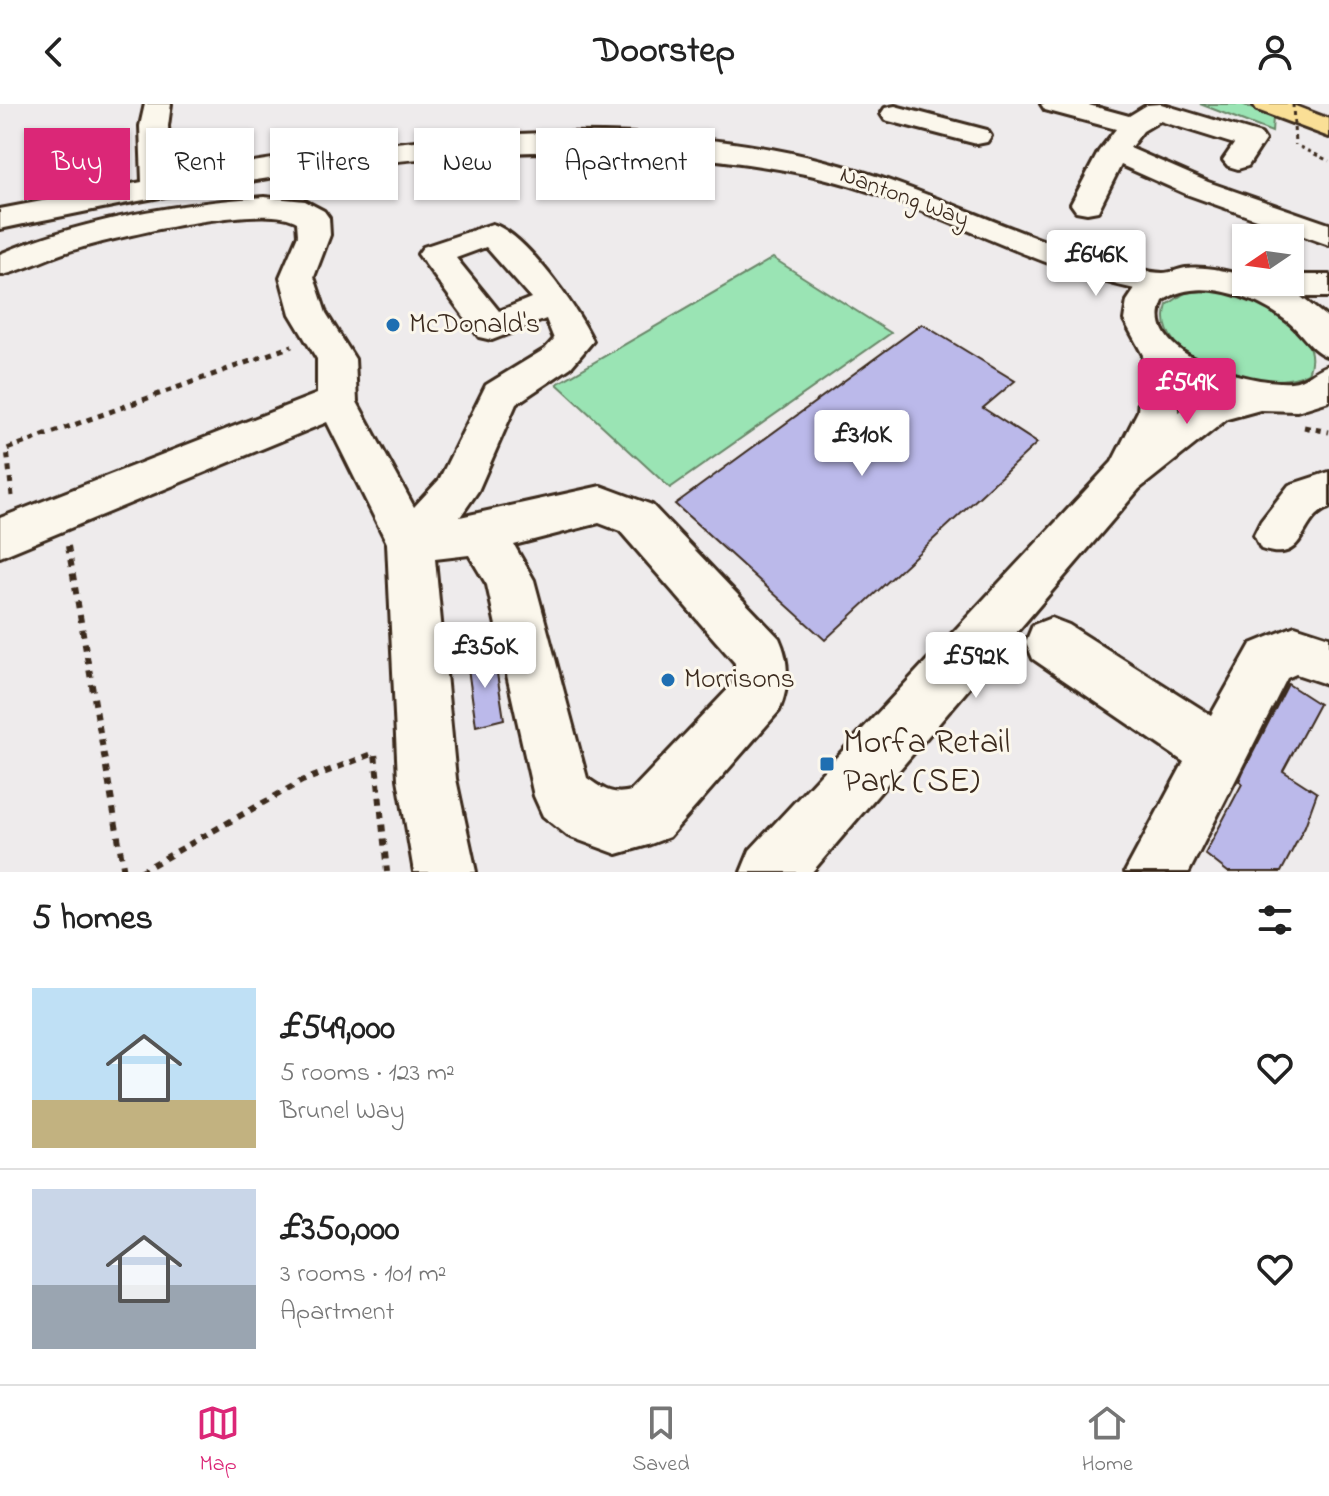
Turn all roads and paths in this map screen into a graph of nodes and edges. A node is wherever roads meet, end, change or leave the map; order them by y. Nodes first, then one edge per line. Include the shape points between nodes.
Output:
1 (158, 104) edge
2 (1054, 104) edge
3 (1266, 104) edge
4 (1293, 104) edge
5 (930, 112) edge
6 (895, 114) dead end
7 (1133, 125) junction
8 (154, 128) edge
9 (1329, 129) edge
10 (977, 136) dead end
11 (1113, 151) junction
12 (1238, 160) dead end
13 (1329, 161) edge
14 (254, 174) edge
15 (146, 190) edge
16 (1087, 204) dead end
17 (0, 219) edge
18 (1329, 235) edge
19 (1042, 252) junction
20 (3, 265) dead end
21 (1163, 284) junction
22 (1232, 284) edge
23 (1304, 286) edge
24 (1329, 286) edge
25 (1266, 296) edge
26 (552, 303) dead end
27 (1325, 331) edge
28 (321, 335) junction
29 (1152, 339) junction
30 (1329, 379) edge
31 (1272, 397) junction
32 (337, 402) junction
33 (1329, 408) edge
34 (1124, 477) junction
35 (1329, 490) edge
36 (7, 524) edge
37 (481, 534) junction
38 (1277, 535) dead end
39 (67, 538) dead end
40 (410, 543) junction
41 (1051, 642) dead end
42 (1329, 661) edge
43 (1220, 753) junction
44 (124, 872) edge
45 (140, 872) edge
46 (387, 872) edge
47 (445, 872) edge
48 (772, 872) edge
49 (1156, 872) edge

1 - 8 street
2 - 7 street
3 - 9 main road
4 - 13 path, bridge via 1295,145
5 - 6 street
5 - 10 street
7 - 11 street
7 - 12 street via 1157,111 1251,140
11 - 16 street
11 - 18 street via 1197,188
14 - 19 street, Nantong Way via 358,158 519,145 723,150 854,177
15 - 17 street, Nantong Way
19 - 21 street, Nantong Way
19 - 29 street, Nantong Way via 1120,305
20 - 28 street via 20,255 110,231 248,206 295,207 313,218 314,235 297,277
21 - 22 street, Nantong Way via 1199,279
21 - 29 street via 1147,294 1140,309
23 - 24 street
25 - 27 street
26 - 40 street via 568,322 574,341 558,358 500,395 456,491
28 - 32 street via 336,359
28 - 36 path via 7,449
29 - 31 street, Nantong Way via 1203,380
29 - 34 street via 1158,411
30 - 31 street via 1308,394
31 - 33 street, Nantong Way
31 - 34 street via 1214,408
32 - 36 street
32 - 40 street
34 - 48 street
35 - 38 street via 1305,498
37 - 37 street via 601,504 636,518 761,655 760,693 648,816 617,824 589,815 563,796 510,580
37 - 40 street
39 - 44 path
40 - 47 street via 427,779
41 - 43 street
42 - 43 street via 1295,650 1269,661
43 - 49 street
45 - 46 path via 302,781 375,753

